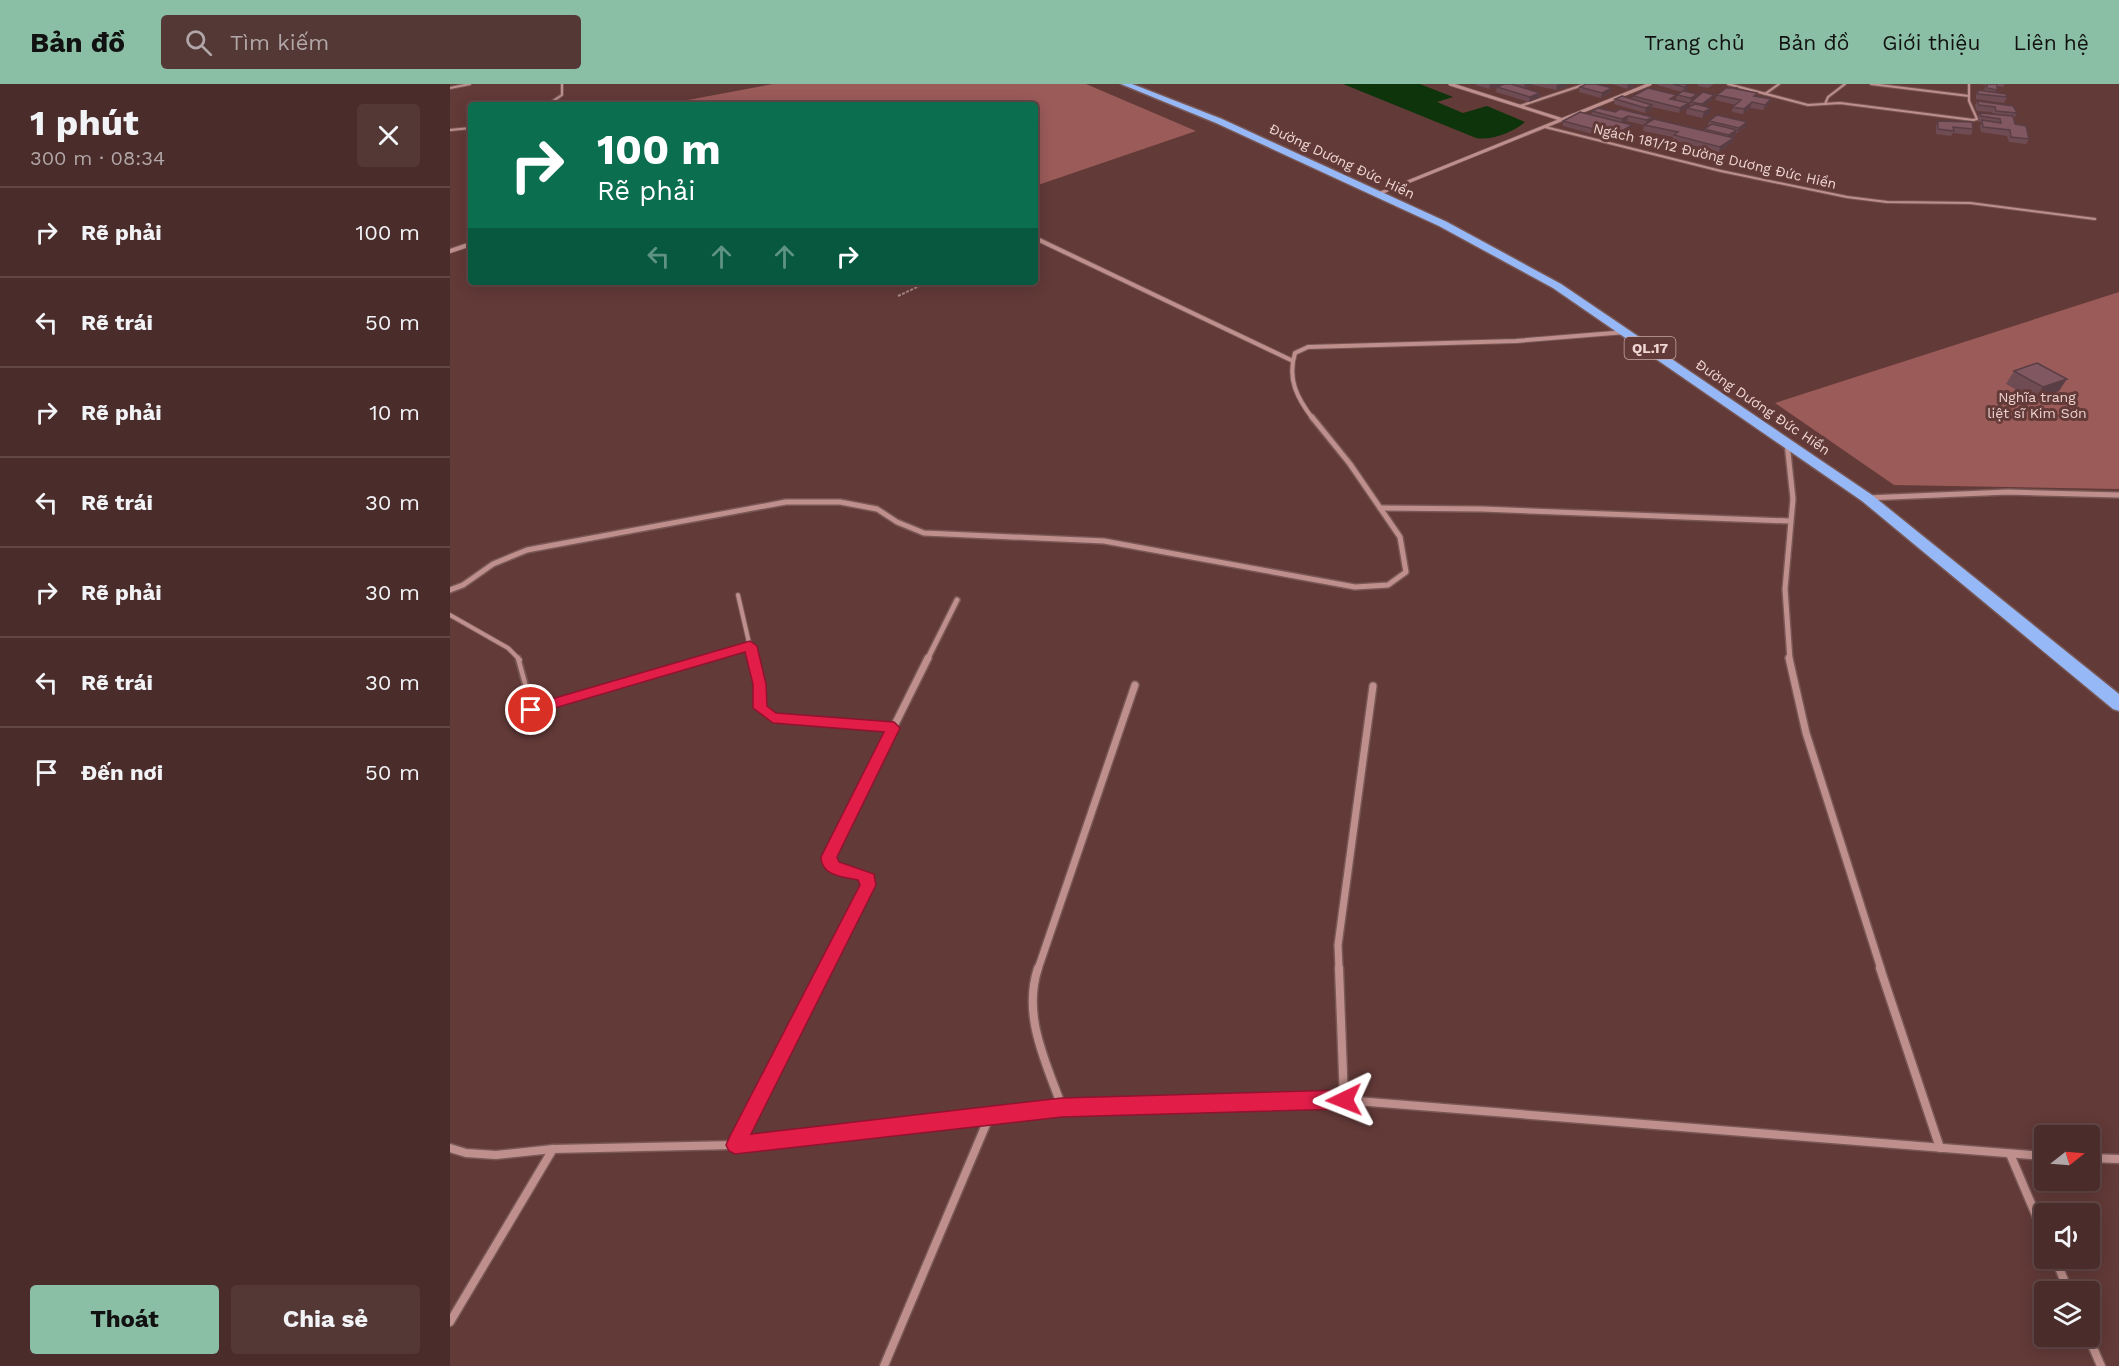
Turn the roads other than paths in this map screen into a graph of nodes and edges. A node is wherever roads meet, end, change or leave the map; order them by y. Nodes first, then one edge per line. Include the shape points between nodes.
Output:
1 (470, 84) edge
2 (562, 84) edge
3 (1125, 84) edge
4 (1450, 84) edge
5 (1586, 84) edge
6 (1650, 84) edge
7 (1728, 84) edge
8 (1779, 84) edge
9 (1845, 84) edge
10 (1871, 84) edge
11 (1969, 84) edge
12 (450, 88) edge
13 (1765, 94) junction
14 (1970, 96) junction
15 (552, 102) edge
16 (1825, 104) junction
17 (1520, 106) junction
18 (1560, 119) junction
19 (1545, 127) junction
20 (468, 128) edge
21 (450, 130) edge
22 (1378, 194) junction
23 (2095, 219) dead end
24 (1038, 239) edge
25 (468, 245) edge
26 (450, 250) edge
27 (1626, 332) junction
28 (1293, 360) junction
29 (1786, 441) junction
30 (2119, 495) edge
31 (1867, 498) junction
32 (1380, 508) junction
33 (1789, 521) junction
34 (450, 590) edge
35 (738, 595) dead end
36 (957, 600) dead end
37 (450, 615) edge
38 (750, 646) junction
39 (1135, 685) dead end
40 (1373, 686) dead end
41 (2119, 704) edge
42 (531, 710) junction
43 (536, 723) dead end
44 (894, 728) junction
45 (1344, 1100) junction
46 (1062, 1107) junction
47 (990, 1115) junction
48 (735, 1145) junction
49 (450, 1148) edge
50 (1940, 1148) junction
51 (553, 1149) junction
52 (2010, 1154) junction
53 (2034, 1155) edge
54 (2100, 1158) edge
55 (2119, 1159) edge
56 (2034, 1210) edge
57 (450, 1322) edge
58 (2093, 1347) edge
59 (884, 1366) edge
60 (2101, 1366) edge

1 - 12 lane
2 - 15 lane via 562,95
3 - 22 highway, Đường Dương Đức Hiền / QL.17 via 1219,121
4 - 17 street
5 - 17 lane
6 - 18 street
7 - 13 lane
8 - 13 lane
9 - 16 lane via 1830,94
10 - 14 lane
11 - 14 lane
13 - 16 lane via 1808,105
14 - 16 lane via 1977,119
17 - 18 street
18 - 19 street
19 - 22 street
19 - 23 lane, Ngách 181/12 Đường Dương Đức Hiền via 1846,197 1887,202 1970,203
20 - 21 lane
22 - 27 highway, Đường Dương Đức Hiền / QL.17 via 1443,224 1557,286
24 - 28 street
25 - 26 street
27 - 28 street via 1308,347 1295,353
27 - 29 highway, Đường Dương Đức Hiền / QL.17
28 - 32 street via 1290,370 1298,400
29 - 31 highway, Đường Dương Đức Hiền / QL.17
29 - 33 street via 1793,499
30 - 31 street via 2008,492
31 - 41 highway, Đường Dương Đức Hiền / QL.17
32 - 33 street via 1472,507 1644,518
32 - 34 street via 1400,537 1406,572 1389,585 1355,587 1104,541 924,533 877,509 840,502 786,502 526,550
33 - 50 street via 1785,589 1788,652 1806,733
35 - 38 lane
36 - 44 street
37 - 42 lane via 508,648 521,661
38 - 42 lane
38 - 44 lane via 760,708 773,718
39 - 46 street via 1035,981 1031,1007 1036,1034
40 - 45 street via 1338,945
42 - 43 lane
44 - 48 street via 829,857 834,868 862,875 868,879 868,885
45 - 46 street
45 - 50 street
46 - 47 street
47 - 48 street
47 - 59 street
48 - 51 street
49 - 51 street via 496,1155
50 - 52 street
51 - 57 street
52 - 53 street
52 - 56 street
54 - 55 street
58 - 60 street

